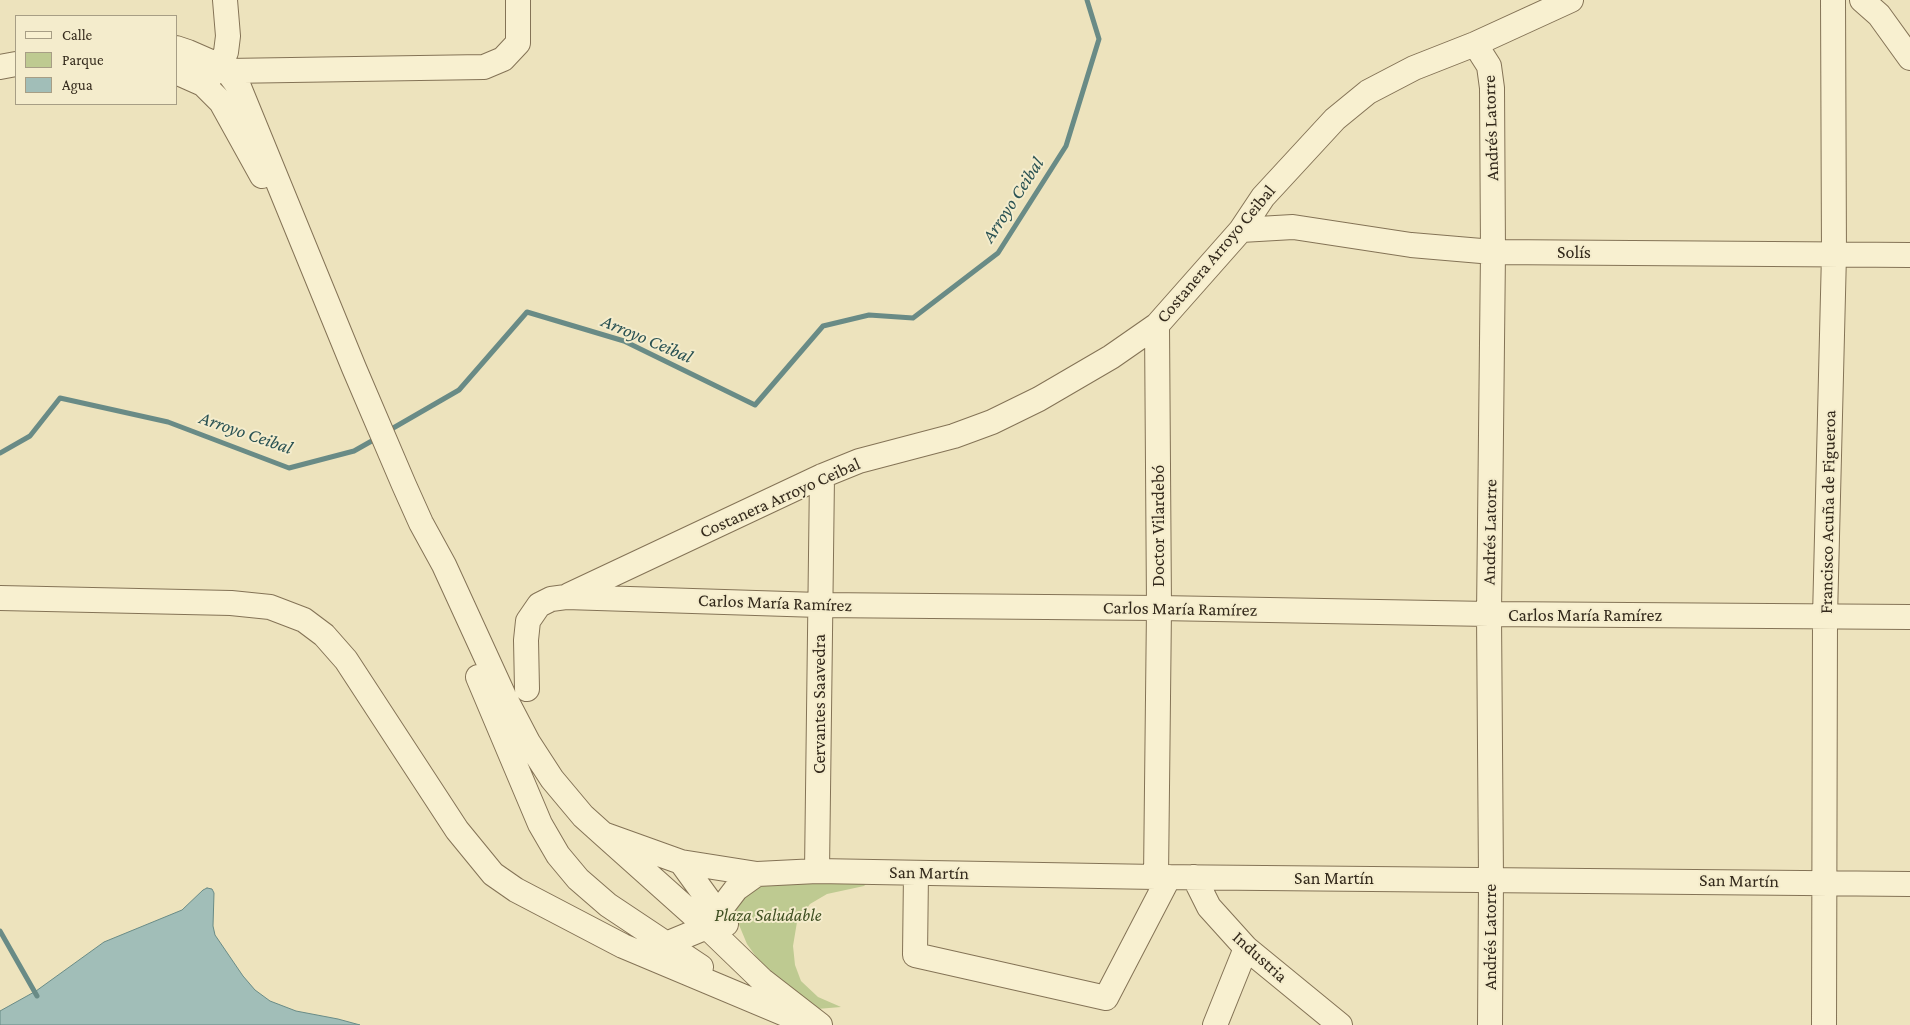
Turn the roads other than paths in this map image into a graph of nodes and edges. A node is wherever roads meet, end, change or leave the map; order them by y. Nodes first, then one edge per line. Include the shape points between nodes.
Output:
1 (225, 0) edge
2 (518, 0) edge
3 (1571, 0) edge
4 (1833, 0) edge
5 (1862, 0) edge
6 (1476, 44) junction
7 (15, 47) edge
8 (178, 49) edge
9 (0, 50) edge
10 (1910, 58) edge
11 (15, 64) edge
12 (0, 67) edge
13 (178, 73) edge
14 (228, 75) junction
15 (203, 84) junction
16 (1240, 230) junction
17 (1493, 252) junction
18 (1834, 254) junction
19 (1910, 255) edge
20 (315, 272) junction
21 (1156, 326) junction
22 (822, 476) junction
23 (421, 523) junction
24 (566, 597) junction
25 (11, 599) edge
26 (819, 605) junction
27 (1159, 608) junction
28 (1489, 614) junction
29 (1825, 617) junction
30 (1910, 617) edge
31 (527, 689) dead end
32 (603, 834) junction
33 (681, 862) junction
34 (817, 872) junction
35 (916, 873) junction
36 (757, 874) junction
37 (1162, 877) junction
38 (1194, 877) junction
39 (1491, 879) junction
40 (1825, 882) junction
41 (1910, 884) edge
42 (712, 919) junction
43 (666, 944) junction
44 (623, 946) junction
45 (1246, 948) junction
46 (750, 1000) junction
47 (811, 1025) edge
48 (820, 1025) edge
49 (1215, 1025) edge
50 (1340, 1025) edge
51 (1490, 1025) edge
52 (1824, 1025) edge

1 - 14 street
2 - 14 street via 518,43 503,59 484,67 289,70
3 - 6 street, Costanera Arroyo Ceibal
4 - 18 street, Francisco Acuña de Figueroa
5 - 10 street via 1879,15
6 - 16 street, Costanera Arroyo Ceibal via 1414,68 1368,92 1335,119 1263,197
6 - 17 street, Andrés Latorre via 1489,66 1492,88
7 - 9 street
8 - 14 street
11 - 12 street
13 - 15 street
14 - 15 street
14 - 20 street
15 - 20 street via 221,102
16 - 17 street, Solís via 1293,227 1411,245
16 - 21 street, Costanera Arroyo Ceibal
17 - 18 street, Solís
17 - 28 street, Andrés Latorre
18 - 19 street, Solís
18 - 29 street, Francisco Acuña de Figueroa
20 - 23 street
21 - 22 street, Costanera Arroyo Ceibal via 1039,400 992,422 954,436 859,460
21 - 27 street, Doctor Vilardebó
22 - 24 street, Costanera Arroyo Ceibal
22 - 26 street, Cervantes Saavedra
23 - 32 street via 528,742 552,779
23 - 43 street via 433,570 540,824 558,856 578,880 608,905
24 - 26 street, Carlos María Ramírez
24 - 31 street, Carlos María Ramírez via 551,599 539,606 528,621
25 - 44 street via 231,603 270,607 304,620 324,635 346,660 457,830 493,874 516,890
26 - 27 street, Carlos María Ramírez
26 - 34 street, Cervantes Saavedra
27 - 28 street, Carlos María Ramírez
27 - 37 street, Doctor Vilardebó
28 - 29 street, Carlos María Ramírez
28 - 39 street, Andrés Latorre
29 - 30 street, Carlos María Ramírez
29 - 40 street, Francisco Acuña de Figueroa
32 - 33 street, San Martín
32 - 42 street
33 - 36 street, San Martín
33 - 42 street
34 - 35 street, San Martín
34 - 36 street, San Martín
35 - 37 street, San Martín
35 - 37 street via 915,955 1106,998
36 - 42 street via 736,889
37 - 38 street, San Martín
38 - 39 street, San Martín
38 - 45 street, Industria via 1210,907
39 - 40 street, San Martín
39 - 51 street, Andrés Latorre
40 - 41 street, San Martín
40 - 52 street, Francisco Acuña de Figueroa
42 - 43 street
42 - 48 street via 762,980
43 - 44 street
43 - 46 street
44 - 46 street
45 - 49 street
45 - 50 street, Industria
46 - 47 street

